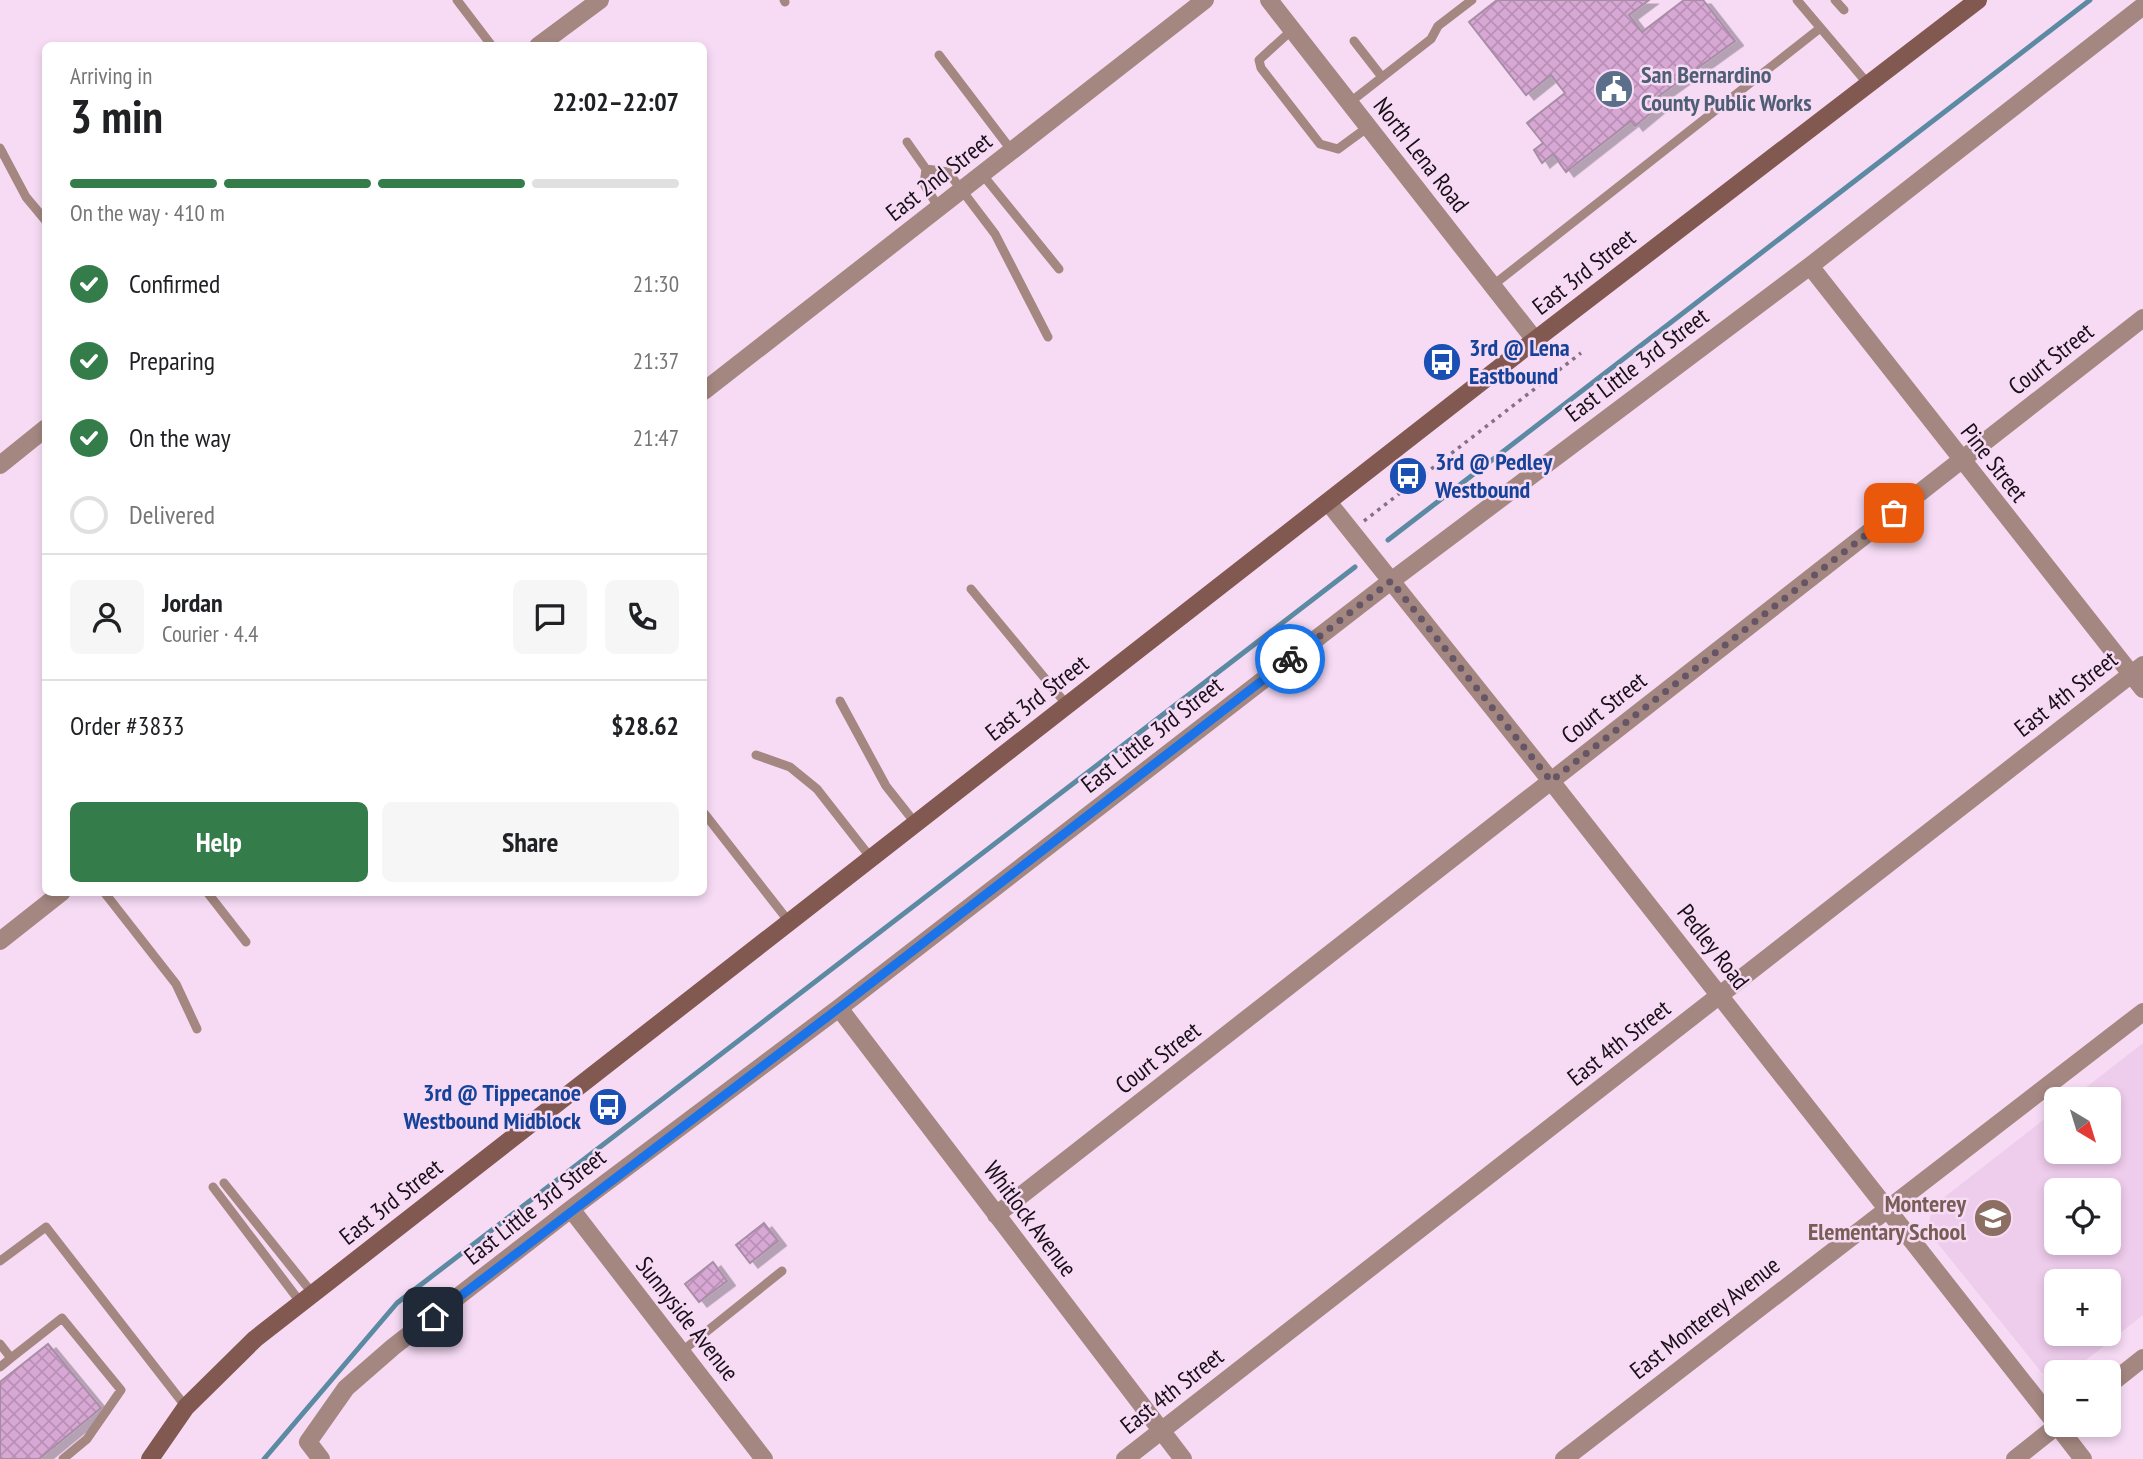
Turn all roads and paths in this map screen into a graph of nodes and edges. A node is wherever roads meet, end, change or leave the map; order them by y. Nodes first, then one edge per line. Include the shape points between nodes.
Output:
1 (457, 0) edge
2 (600, 0) edge
3 (1205, 0) edge
4 (1472, 0) edge
5 (1797, 0) edge
6 (1835, 0) edge
7 (1978, 0) edge
8 (1271, 1) edge
9 (2143, 6) edge
10 (1844, 10) dead end
11 (1819, 29) junction
12 (1292, 30) junction
13 (1354, 41) dead end
14 (489, 42) edge
15 (543, 42) edge
16 (939, 55) dead end
17 (1382, 77) junction
18 (1868, 84) junction
19 (1349, 103) junction
20 (1368, 127) junction
21 (907, 142) dead end
22 (0, 148) edge
23 (1012, 151) junction
24 (926, 169) junction
25 (982, 174) junction
26 (962, 190) junction
27 (939, 208) junction
28 (42, 216) edge
29 (1810, 266) junction
30 (1059, 269) dead end
31 (1492, 286) junction
32 (2143, 318) edge
33 (1048, 337) dead end
34 (1535, 340) junction
35 (1581, 353) dead end
36 (707, 389) edge
37 (42, 431) edge
38 (1960, 461) junction
39 (0, 465) edge
40 (1328, 502) junction
41 (1352, 531) junction
42 (1391, 581) junction
43 (971, 589) dead end
44 (2137, 670) edge
45 (2143, 689) edge
46 (840, 701) dead end
47 (1067, 705) junction
48 (756, 755) dead end
49 (1551, 781) junction
50 (707, 817) edge
51 (916, 824) junction
52 (871, 858) junction
53 (57, 896) edge
54 (107, 896) edge
55 (209, 896) edge
56 (790, 923) junction
57 (0, 941) edge
58 (246, 942) dead end
59 (1719, 995) junction
60 (839, 1008) junction
61 (2143, 1012) edge
62 (197, 1029) dead end
63 (224, 1183) dead end
64 (213, 1187) dead end
65 (571, 1209) junction
66 (1887, 1209) junction
67 (996, 1215) junction
68 (0, 1261) edge
69 (782, 1271) dead end
70 (307, 1298) junction
71 (0, 1344) edge
72 (681, 1352) junction
73 (12, 1358) junction
74 (2143, 1358) edge
75 (0, 1367) edge
76 (2121, 1375) edge
77 (186, 1407) junction
78 (2044, 1408) edge
79 (1161, 1431) junction
80 (2044, 1436) edge
81 (2066, 1437) edge
82 (63, 1459) edge
83 (150, 1459) edge
84 (321, 1459) edge
85 (764, 1459) edge
86 (1125, 1459) edge
87 (1183, 1459) edge
88 (1564, 1459) edge
89 (2015, 1459) edge
90 (2083, 1459) edge

1 - 14 lane
2 - 15 street
3 - 23 street, East 2nd Street
4 - 17 lane
5 - 11 lane
6 - 10 lane
7 - 18 main road, East 3rd Street
8 - 12 street, North Lena Road
9 - 29 street, East Little 3rd Street
11 - 18 lane
11 - 31 lane
12 - 19 street, North Lena Road
12 - 20 lane via 1259,60 1269,79 1320,144 1338,149
13 - 17 lane
16 - 23 lane
17 - 19 lane
18 - 34 main road, East 3rd Street
19 - 20 street, North Lena Road
20 - 31 street, North Lena Road
21 - 24 lane
22 - 28 lane via 26,197
23 - 25 street, East 2nd Street
24 - 26 lane via 948,172
24 - 27 lane via 924,184
25 - 26 street, East 2nd Street
25 - 30 lane
26 - 27 street, East 2nd Street
26 - 33 lane via 995,234
27 - 36 street, East 2nd Street
29 - 38 street, Pine Street
29 - 42 street, East Little 3rd Street
31 - 34 street, North Lena Road
32 - 38 street, Court Street
34 - 40 main road, East 3rd Street
35 - 41 path
37 - 39 street
38 - 44 street, Pine Street
38 - 49 street, Court Street
40 - 41 street, Pedley Road
40 - 47 main road, East 3rd Street
41 - 42 street, Pedley Road
42 - 49 street, Pedley Road
42 - 60 street, East Little 3rd Street
43 - 47 lane
44 - 45 street, Pine Street
44 - 59 street, East 4th Street
46 - 51 lane via 886,786
47 - 51 main road, East 3rd Street
48 - 52 lane via 790,767 817,789
49 - 59 street, Pedley Road
49 - 67 street, Court Street
50 - 56 lane
51 - 52 main road, East 3rd Street
52 - 56 main road, East 3rd Street
53 - 57 street
54 - 62 lane via 176,984
55 - 58 lane
56 - 70 main road, East 3rd Street
59 - 66 street, Pedley Road
59 - 79 street, East 4th Street
60 - 65 street, East Little 3rd Street
60 - 67 street, Whitlock Avenue
61 - 66 street, East Monterey Avenue
63 - 70 lane
64 - 70 lane
65 - 72 street, Sunnyside Avenue
65 - 84 street, East Little 3rd Street via 346,1388 308,1442
66 - 78 street, Pedley Road
66 - 88 street, East Monterey Avenue
67 - 79 street, Whitlock Avenue
68 - 77 lane via 46,1227
69 - 72 lane
70 - 77 main road, East 3rd Street via 255,1339
71 - 73 lane
72 - 85 street, Sunnyside Avenue
73 - 75 lane
73 - 82 lane via 62,1318 121,1390 87,1439
74 - 76 street
77 - 83 main road, East 3rd Street
79 - 86 street, East 4th Street
79 - 87 street, Whitlock Avenue
80 - 89 street
81 - 90 street, Pedley Road

